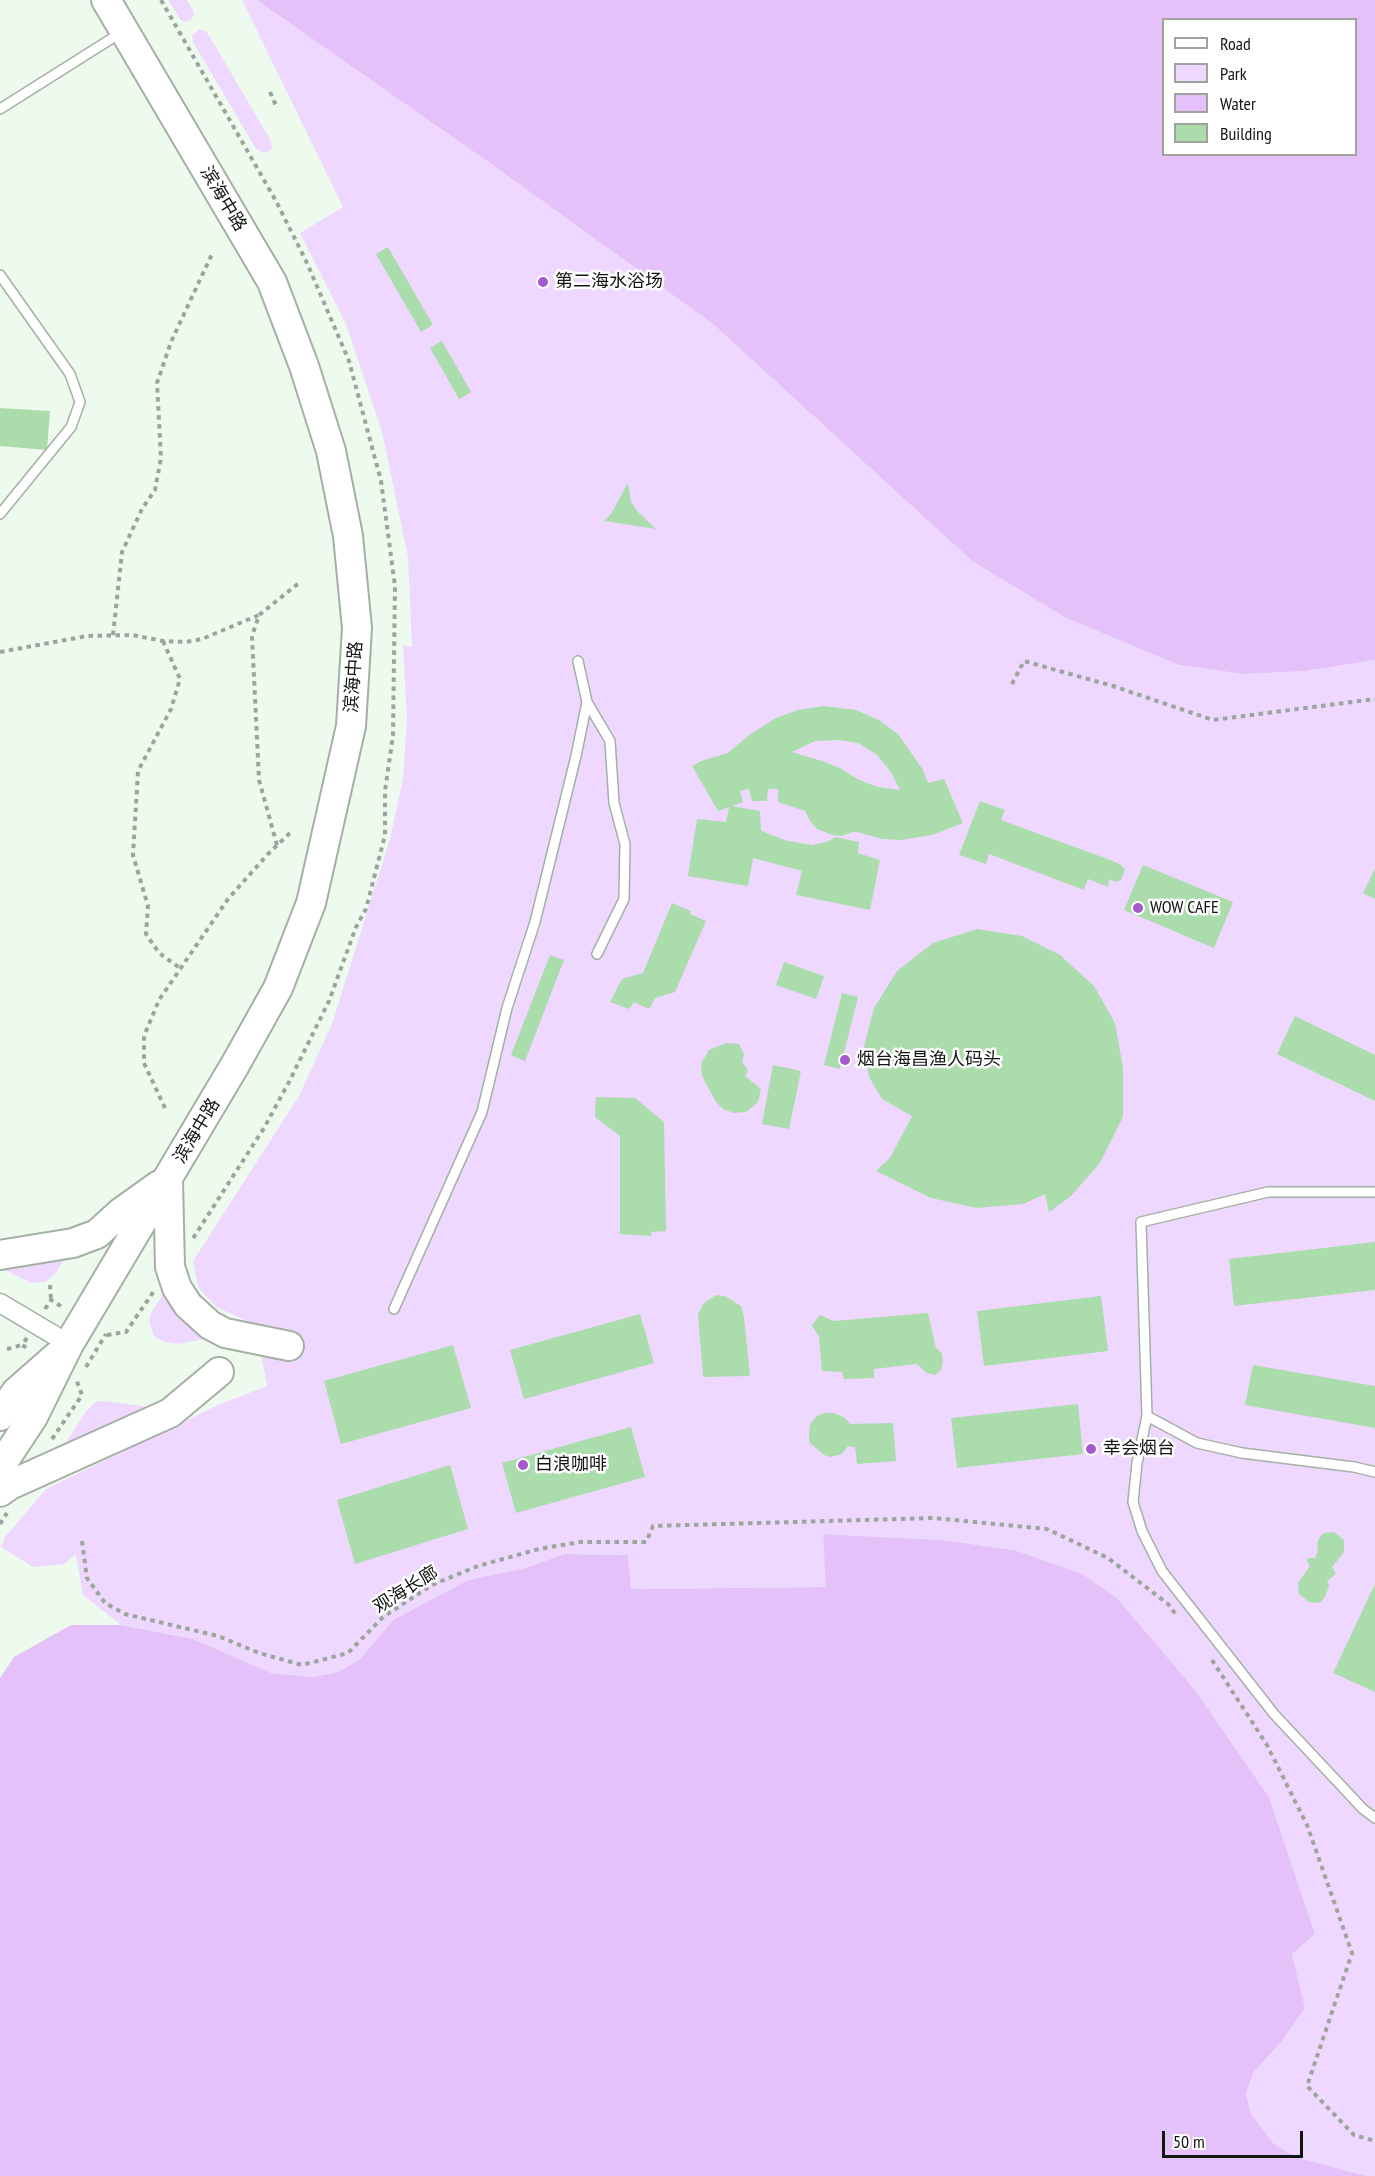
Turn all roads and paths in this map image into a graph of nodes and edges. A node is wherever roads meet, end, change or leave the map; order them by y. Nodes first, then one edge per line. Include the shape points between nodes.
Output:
1 (106, 0) edge
2 (160, 0) edge
3 (124, 31) junction
4 (270, 92) dead end
5 (1, 106) edge
6 (277, 108) dead end
7 (212, 254) dead end
8 (0, 275) edge
9 (0, 514) edge
10 (299, 583) dead end
11 (260, 615) junction
12 (113, 635) junction
13 (163, 640) junction
14 (0, 652) edge
15 (578, 661) dead end
16 (1012, 684) dead end
17 (1375, 699) edge
18 (587, 702) junction
19 (291, 832) dead end
20 (277, 845) junction
21 (597, 954) dead end
22 (180, 968) junction
23 (165, 1108) dead end
24 (168, 1178) junction
25 (1375, 1192) edge
26 (0, 1256) edge
27 (170, 1266) junction
28 (50, 1285) dead end
29 (51, 1300) dead end
30 (0, 1303) edge
31 (394, 1309) dead end
32 (107, 1335) dead end
33 (69, 1344) junction
34 (22, 1345) dead end
35 (289, 1346) dead end
36 (7, 1349) dead end
37 (219, 1372) dead end
38 (77, 1380) dead end
39 (82, 1395) dead end
40 (0, 1416) edge
41 (1146, 1416) junction
42 (0, 1467) edge
43 (1375, 1472) edge
44 (0, 1492) edge
45 (82, 1541) dead end
46 (1181, 1620) dead end
47 (1207, 1652) dead end
48 (1375, 1818) edge
49 (1375, 2141) edge

1 - 3 main road, 滨海中路
2 - 27 path via 276,201 349,361 381,481 395,586 393,735 384,791 385,835 366,909 329,1001 290,1082 181,1257
3 - 5 lane
3 - 24 main road, 滨海中路 via 272,282 331,451 348,536 357,628 351,726 311,903 278,988
4 - 6 path
7 - 12 path via 171,342 157,383 157,480 122,552
8 - 9 lane via 70,374 80,402 71,427
10 - 11 path
11 - 13 path via 202,639
11 - 20 path via 252,636 259,780
12 - 13 path
12 - 14 path
13 - 22 path via 180,679 171,709 138,771 133,855 148,906 146,934 159,953
15 - 18 lane
16 - 17 path via 1024,662 1113,686 1213,720
18 - 21 lane via 610,741 614,803 625,844 624,899
18 - 31 lane via 535,922 507,1008 482,1112
19 - 20 path
20 - 22 path via 228,899
22 - 23 path via 159,1000 144,1036 144,1063
24 - 26 main road via 97,1234 73,1243
24 - 27 main road
24 - 33 main road, 滨海中路
25 - 41 lane via 1268,1192 1141,1222
27 - 32 path via 126,1332
27 - 35 main road via 188,1305 210,1325 235,1336
28 - 29 path
30 - 33 street
33 - 40 main road, 滨海中路 via 16,1392
33 - 42 main road, 滨海中路 via 33,1417
34 - 36 path
37 - 44 main road via 170,1413
38 - 39 path
41 - 43 lane via 1197,1443
41 - 48 lane via 1133,1502 1162,1571 1274,1714
45 - 46 path, 观海长廊 via 87,1578 105,1603 125,1614 218,1636 302,1665 348,1653 383,1617 432,1586 478,1566 579,1542 646,1542 652,1526 934,1518 1047,1529 1108,1558 1168,1604
47 - 49 path via 1267,1745 1308,1825 1352,1953 1307,2086 1354,2135

